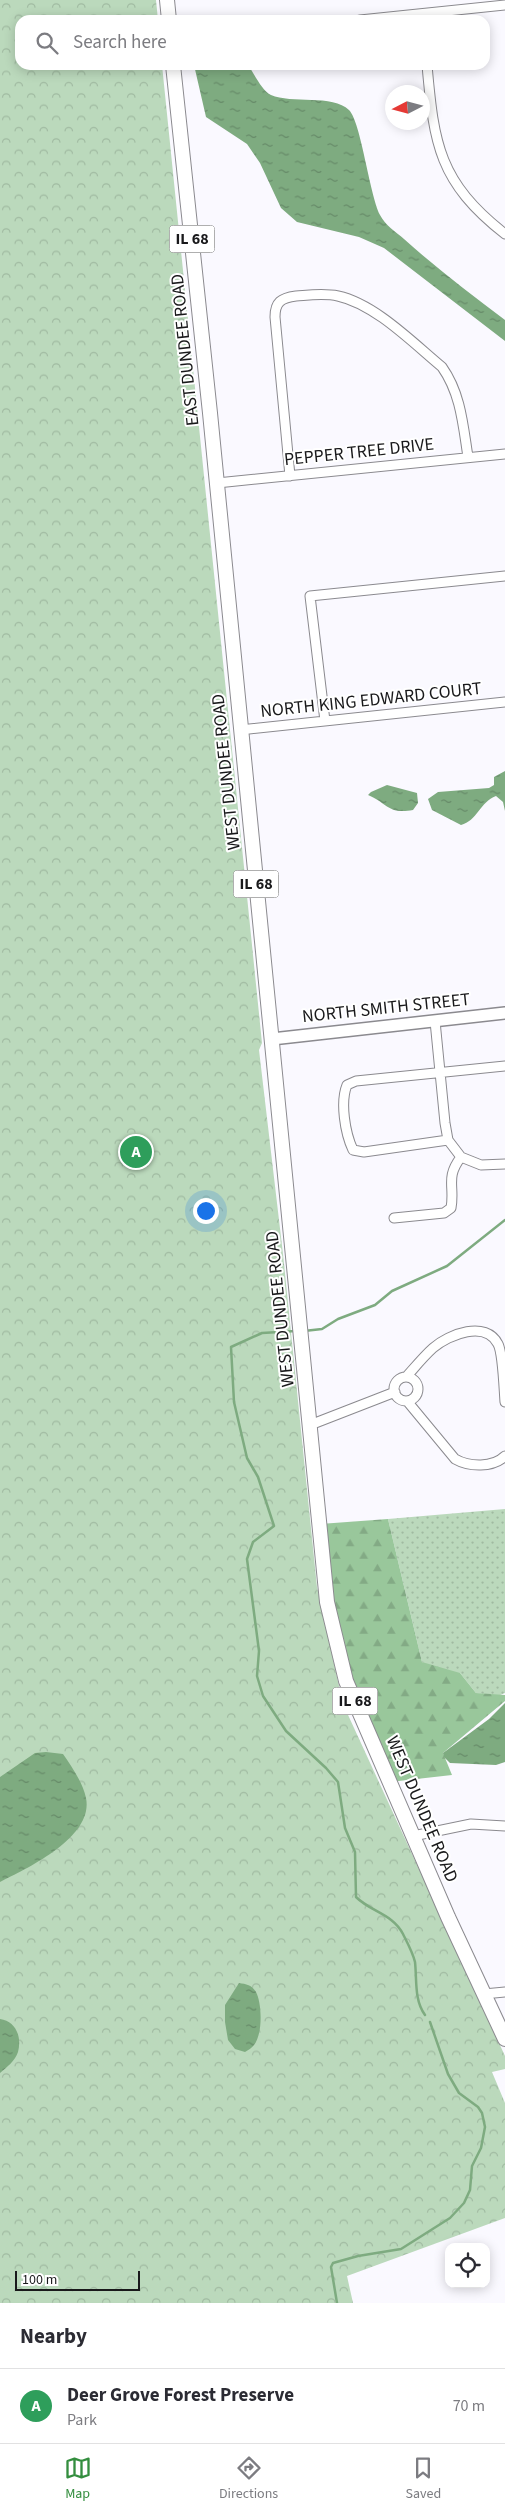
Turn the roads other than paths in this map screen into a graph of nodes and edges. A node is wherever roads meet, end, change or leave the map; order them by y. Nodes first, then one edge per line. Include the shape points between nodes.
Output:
1 (167, 0) edge
2 (505, 6) edge
3 (168, 15) edge
4 (439, 15) edge
5 (174, 70) edge
6 (427, 70) edge
7 (505, 234) edge
8 (505, 454) edge
9 (468, 457) junction
10 (290, 476) junction
11 (217, 483) junction
12 (223, 542) joint
13 (505, 576) edge
14 (505, 702) edge
15 (324, 721) junction
16 (240, 730) junction
17 (505, 1014) edge
18 (435, 1021) junction
19 (272, 1039) junction
20 (505, 1066) edge
21 (442, 1071) junction
22 (448, 1140) junction
23 (461, 1157) junction
24 (505, 1164) edge
25 (394, 1218) dead end
26 (407, 1376) junction
27 (394, 1392) junction
28 (407, 1401) junction
29 (505, 1402) edge
30 (310, 1425) junction
31 (505, 1456) edge
32 (505, 1826) edge
33 (413, 1836) junction
34 (505, 1992) edge
35 (484, 1994) junction
36 (505, 2039) edge

1 - 3 main road
2 - 4 street
5 - 11 main road, EAST DUNDEE ROAD / IL 68
6 - 7 street via 431,116 445,166 473,207
8 - 9 street, PEPPER TREE DRIVE
9 - 10 street, PEPPER TREE DRIVE
9 - 10 street via 459,400 442,367 358,302 328,294 290,297 276,304 275,317
10 - 11 street, PEPPER TREE DRIVE
11 - 12 main road, EAST DUNDEE ROAD / IL 68
12 - 16 main road, WEST DUNDEE ROAD / IL 68
13 - 15 street via 310,596
14 - 15 street, NORTH KING EDWARD COURT
15 - 16 street, NORTH KING EDWARD COURT
16 - 19 main road, WEST DUNDEE ROAD / IL 68
17 - 18 street, NORTH SMITH STREET
18 - 19 street, NORTH SMITH STREET
18 - 21 street
19 - 30 main road, WEST DUNDEE ROAD / IL 68
20 - 21 street
21 - 22 street
21 - 22 street via 356,1082 347,1085 344,1094 349,1141 353,1150 364,1152
22 - 23 street
23 - 24 street via 481,1165
23 - 25 street via 452,1169 451,1208 444,1213
26 - 27 street via 397,1381
26 - 28 street via 414,1380 418,1391
26 - 29 street via 444,1339 475,1330 489,1334 499,1345
27 - 28 street via 399,1399
27 - 30 street
28 - 31 street via 455,1460 464,1464 494,1464
30 - 33 main road, WEST DUNDEE ROAD / IL 68 via 327,1602 346,1680
32 - 33 street via 471,1824
33 - 35 main road, WEST DUNDEE ROAD / IL 68
34 - 35 street
35 - 36 main road, WEST DUNDEE ROAD / IL 68

